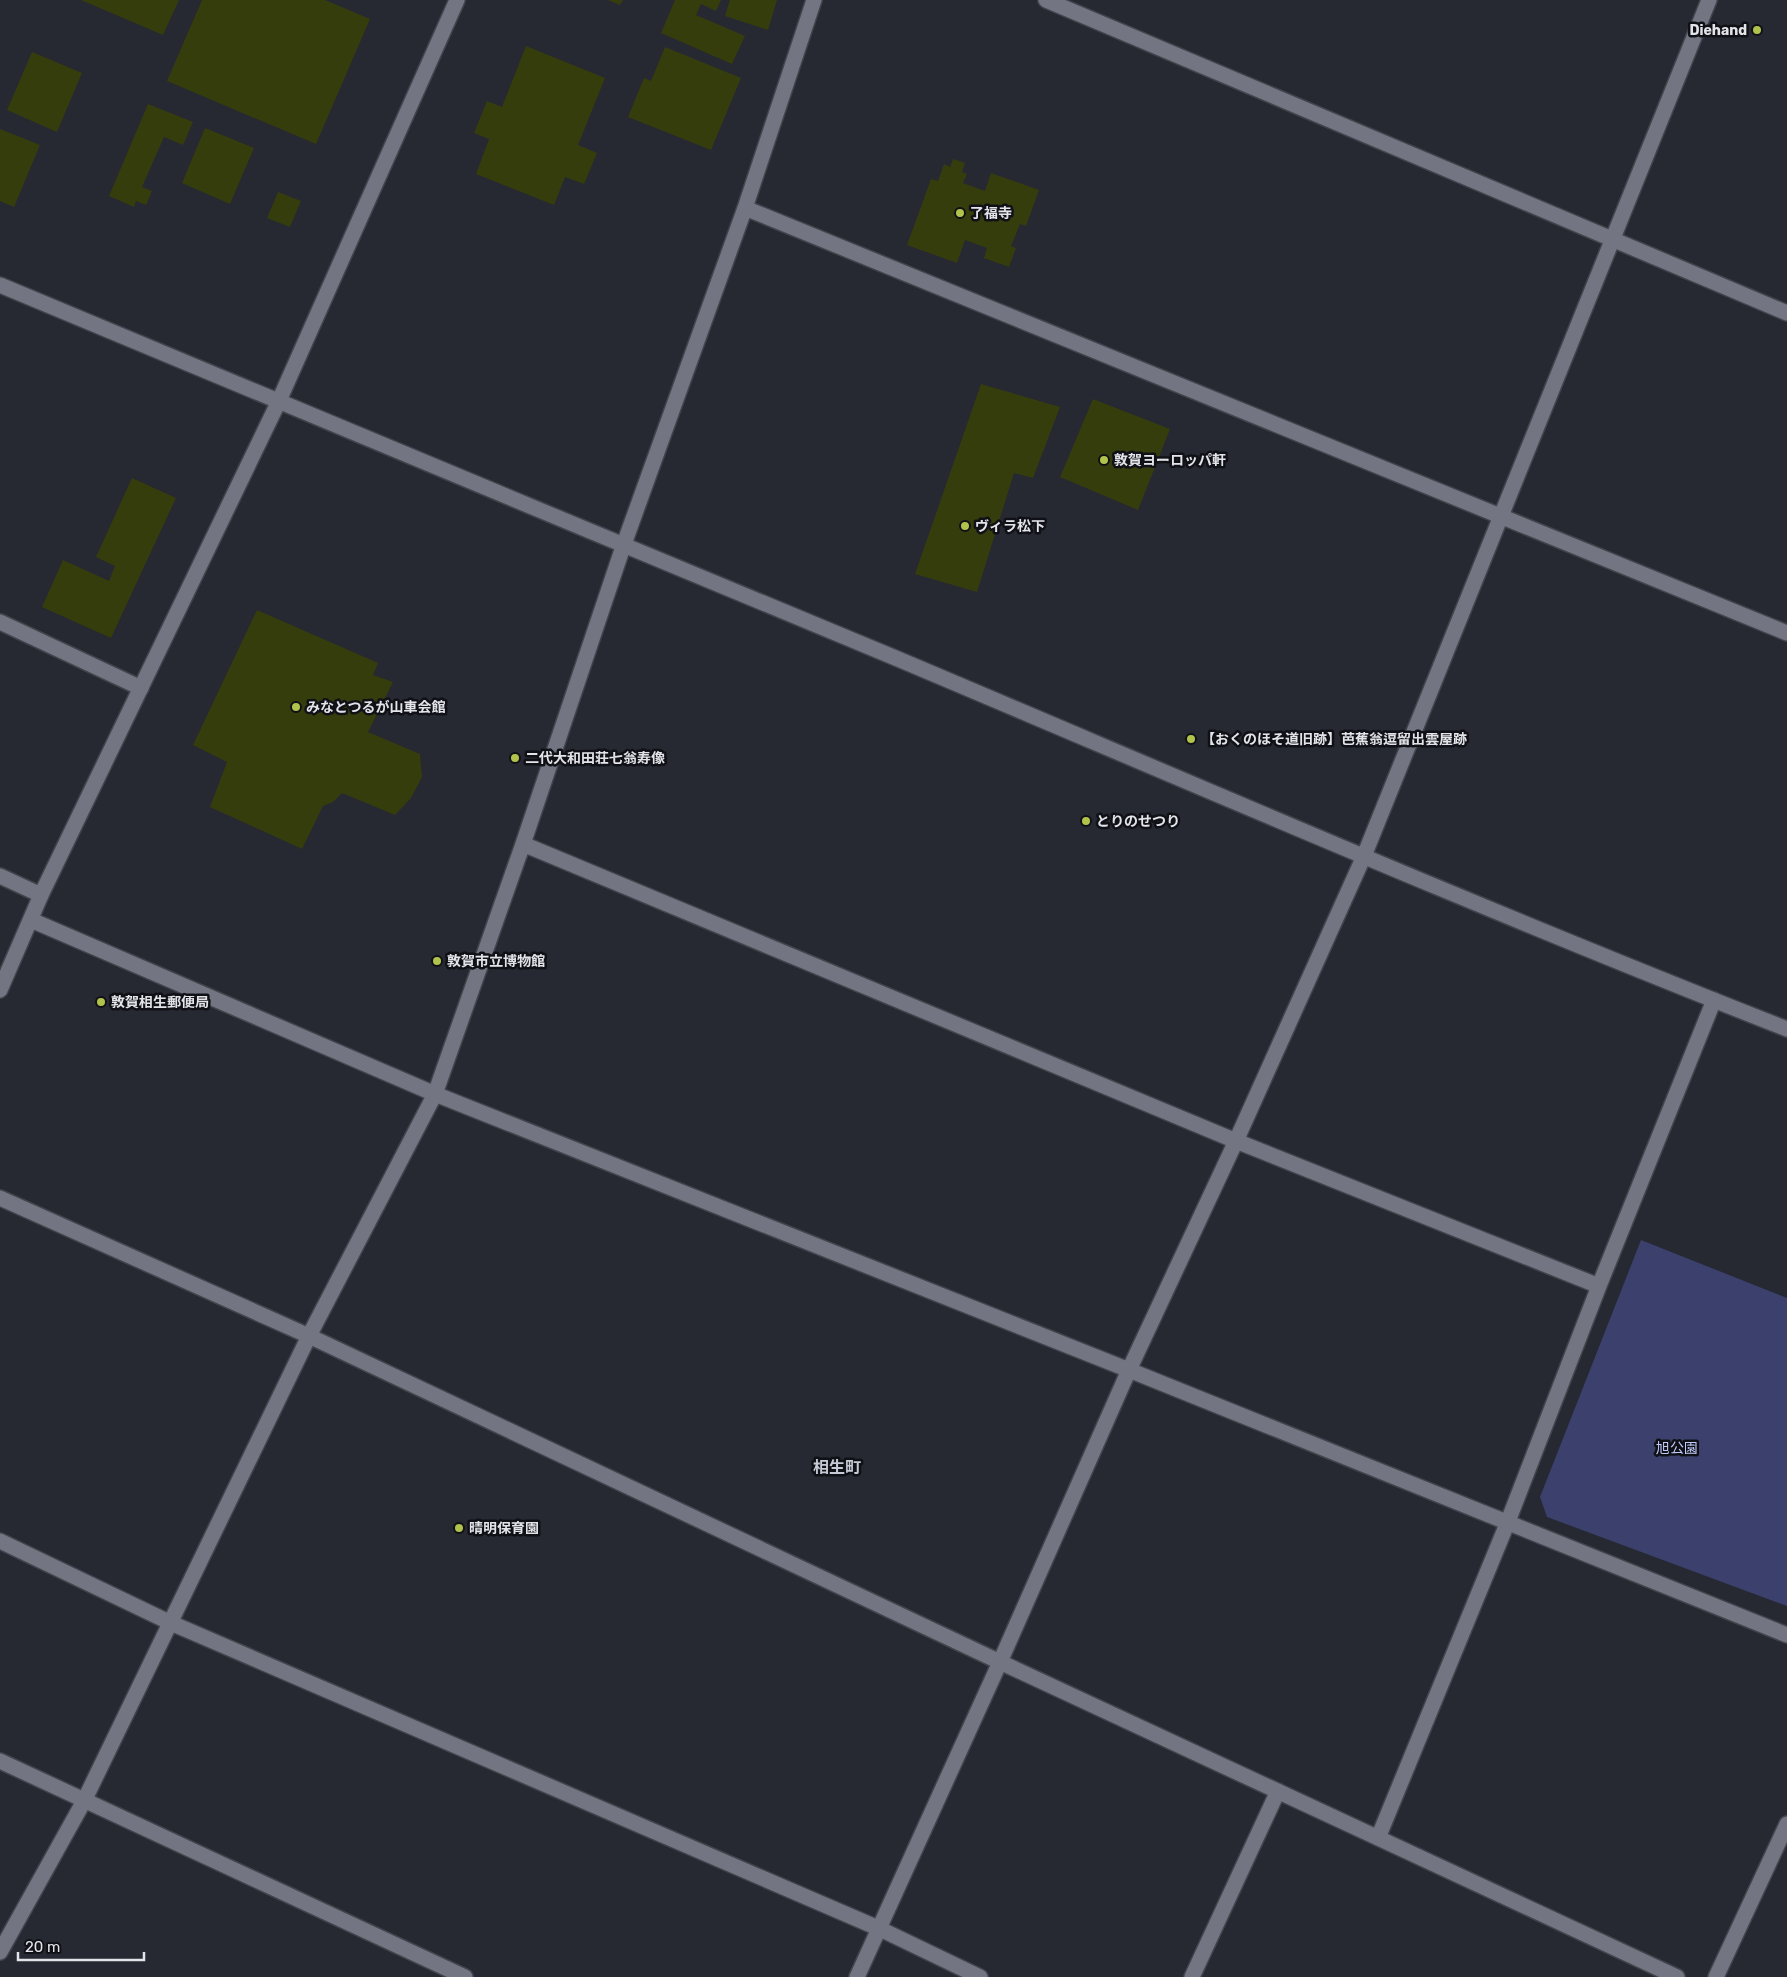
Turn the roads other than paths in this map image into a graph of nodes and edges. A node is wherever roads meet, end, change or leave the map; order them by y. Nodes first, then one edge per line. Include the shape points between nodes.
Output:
1 (814, 0) edge
2 (1046, 0) edge
3 (1708, 0) edge
4 (452, 1) edge
5 (745, 208) junction
6 (1611, 240) junction
7 (0, 285) edge
8 (1787, 313) edge
9 (278, 403) junction
10 (1502, 518) junction
11 (624, 544) junction
12 (0, 622) edge
13 (1787, 633) edge
14 (141, 688) junction
15 (523, 844) junction
16 (1364, 856) junction
17 (0, 876) edge
18 (41, 895) junction
19 (31, 920) junction
20 (0, 990) edge
21 (1714, 1000) junction
22 (1787, 1029) edge
23 (435, 1094) junction
24 (1236, 1141) junction
25 (0, 1198) edge
26 (1599, 1286) junction
27 (310, 1336) junction
28 (1129, 1370) junction
29 (1507, 1524) junction
30 (0, 1541) edge
31 (171, 1623) junction
32 (1787, 1635) edge
33 (1000, 1662) junction
34 (0, 1761) edge
35 (1278, 1791) junction
36 (84, 1801) junction
37 (1787, 1824) edge
38 (1378, 1838) junction
39 (878, 1928) junction
40 (0, 1952) edge
41 (465, 1977) edge
42 (857, 1977) edge
43 (980, 1977) edge
44 (1192, 1977) edge
45 (1677, 1977) edge
46 (1716, 1977) edge

1 - 5 street
2 - 6 street
3 - 6 street
4 - 9 street
5 - 10 street
5 - 11 street
6 - 8 street
6 - 10 street
7 - 9 street
9 - 11 street
9 - 14 street
10 - 13 street
10 - 16 street
11 - 15 street
11 - 16 street
12 - 14 street
14 - 18 street
15 - 23 street
15 - 24 street
16 - 21 street
16 - 24 street
17 - 18 street
18 - 19 street
19 - 20 street
19 - 23 street
21 - 22 street
21 - 26 street
23 - 27 street
23 - 28 street
24 - 26 street
24 - 28 street
25 - 27 street
26 - 29 street
27 - 31 street
27 - 33 street
28 - 29 street
28 - 33 street
29 - 32 street
29 - 38 street
30 - 31 street
31 - 36 street
31 - 39 street
33 - 35 street
33 - 39 street
34 - 36 street
35 - 38 street
35 - 44 street
36 - 40 street
36 - 41 street
37 - 46 street
38 - 45 street
39 - 42 street
39 - 43 street

